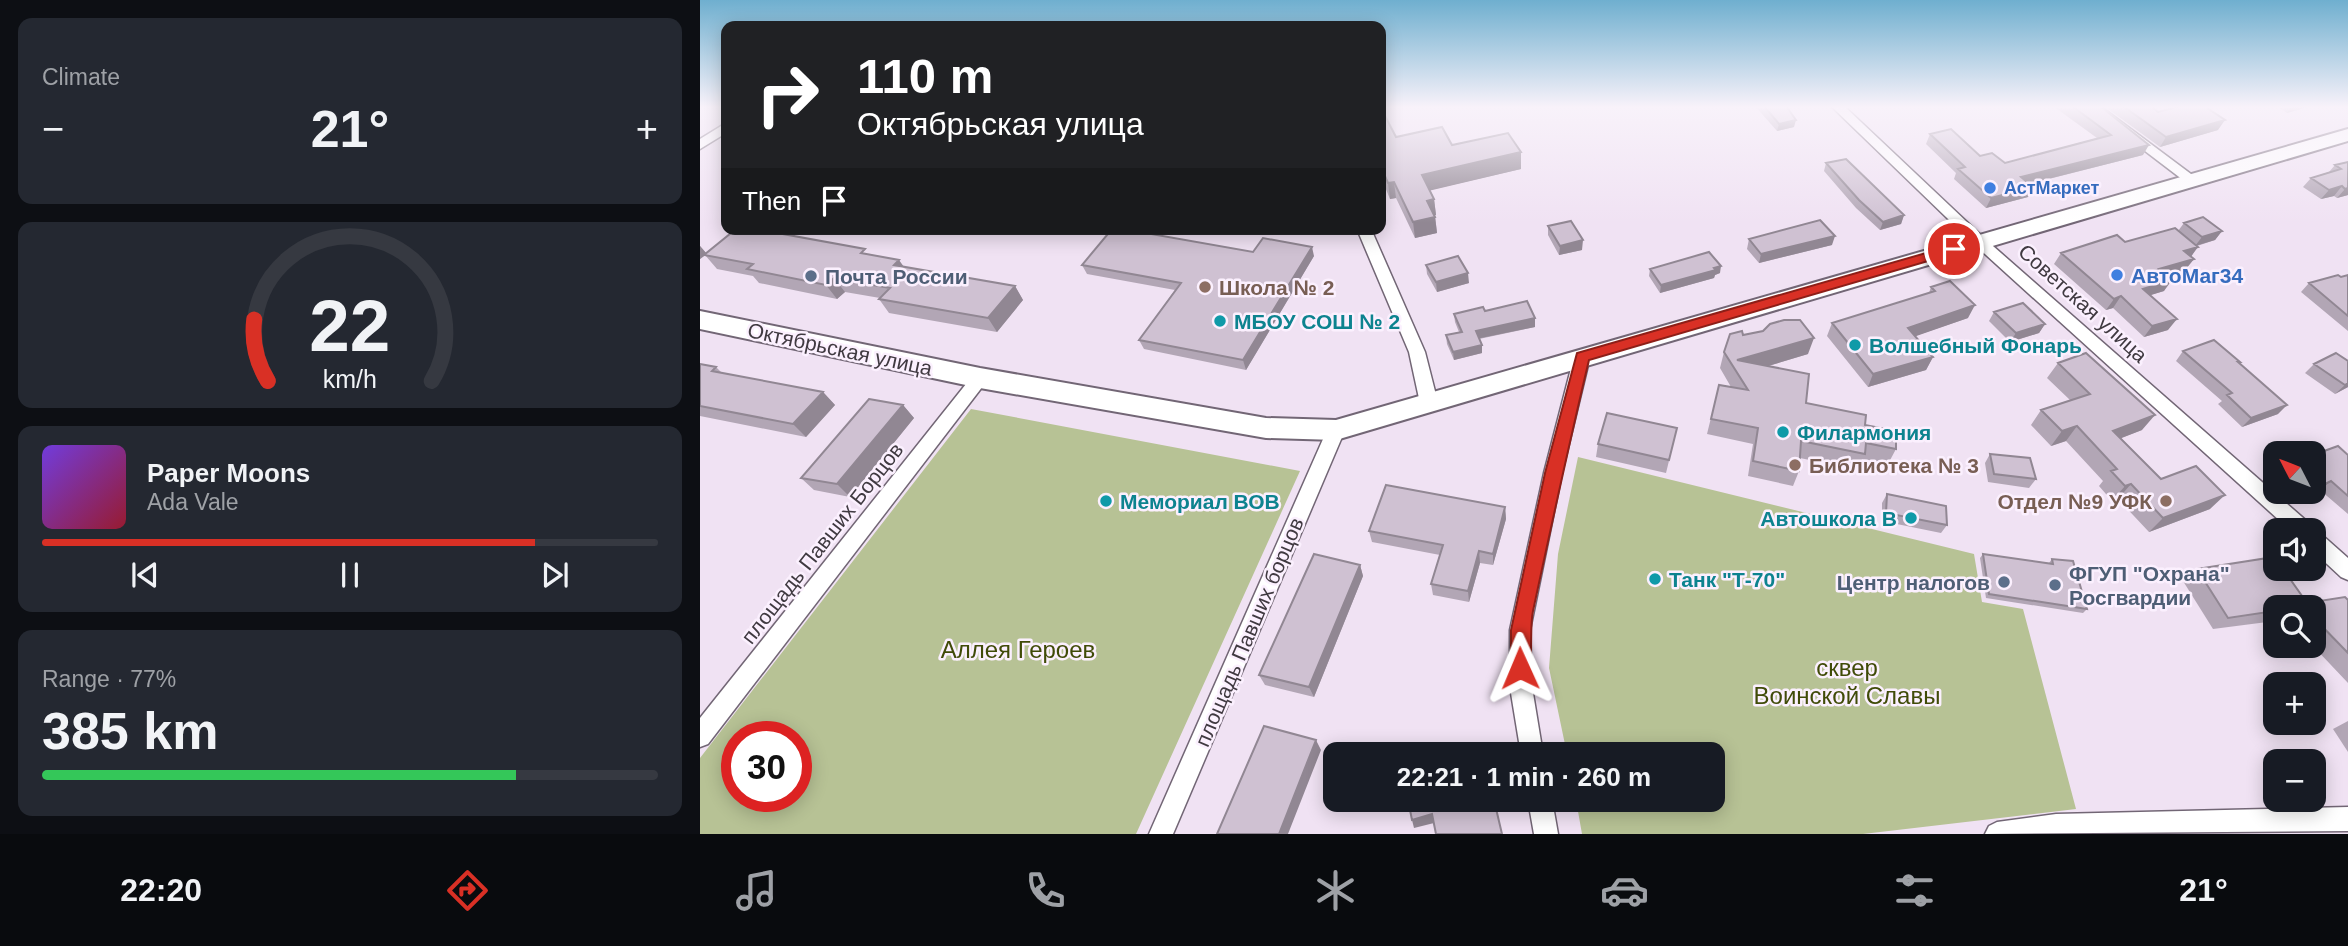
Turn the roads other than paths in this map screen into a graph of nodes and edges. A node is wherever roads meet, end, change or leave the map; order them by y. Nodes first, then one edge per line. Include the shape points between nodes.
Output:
1 (1878, 145) edge
2 (2145, 145) edge
3 (2314, 145) edge
4 (2192, 180) junction
5 (1367, 235) edge
6 (1980, 242) junction
7 (700, 320) edge
8 (1582, 357) junction
9 (980, 378) junction
10 (1429, 403) junction
11 (1336, 430) junction
12 (2290, 518) edge
13 (2326, 551) edge
14 (2348, 571) edge
15 (700, 736) edge
16 (1530, 742) edge
17 (1542, 812) edge
18 (2348, 819) edge
19 (1161, 834) edge
20 (1546, 834) edge
21 (1997, 834) edge

1 - 6 street, Советская улица
2 - 4 street
3 - 4 main road
4 - 6 main road
5 - 10 street via 1418,352
6 - 8 main road
6 - 12 street, Советская улица
7 - 9 main road, Октябрьская улица
8 - 10 main road
8 - 16 street via 1520,630 1521,687
9 - 11 main road, Октябрьская улица via 1266,428
9 - 15 street, площадь Павших Борцов
10 - 11 main road, Октябрьская улица
11 - 19 street, площадь Павших борцов
13 - 14 street
17 - 20 street
18 - 21 street via 2056,826

